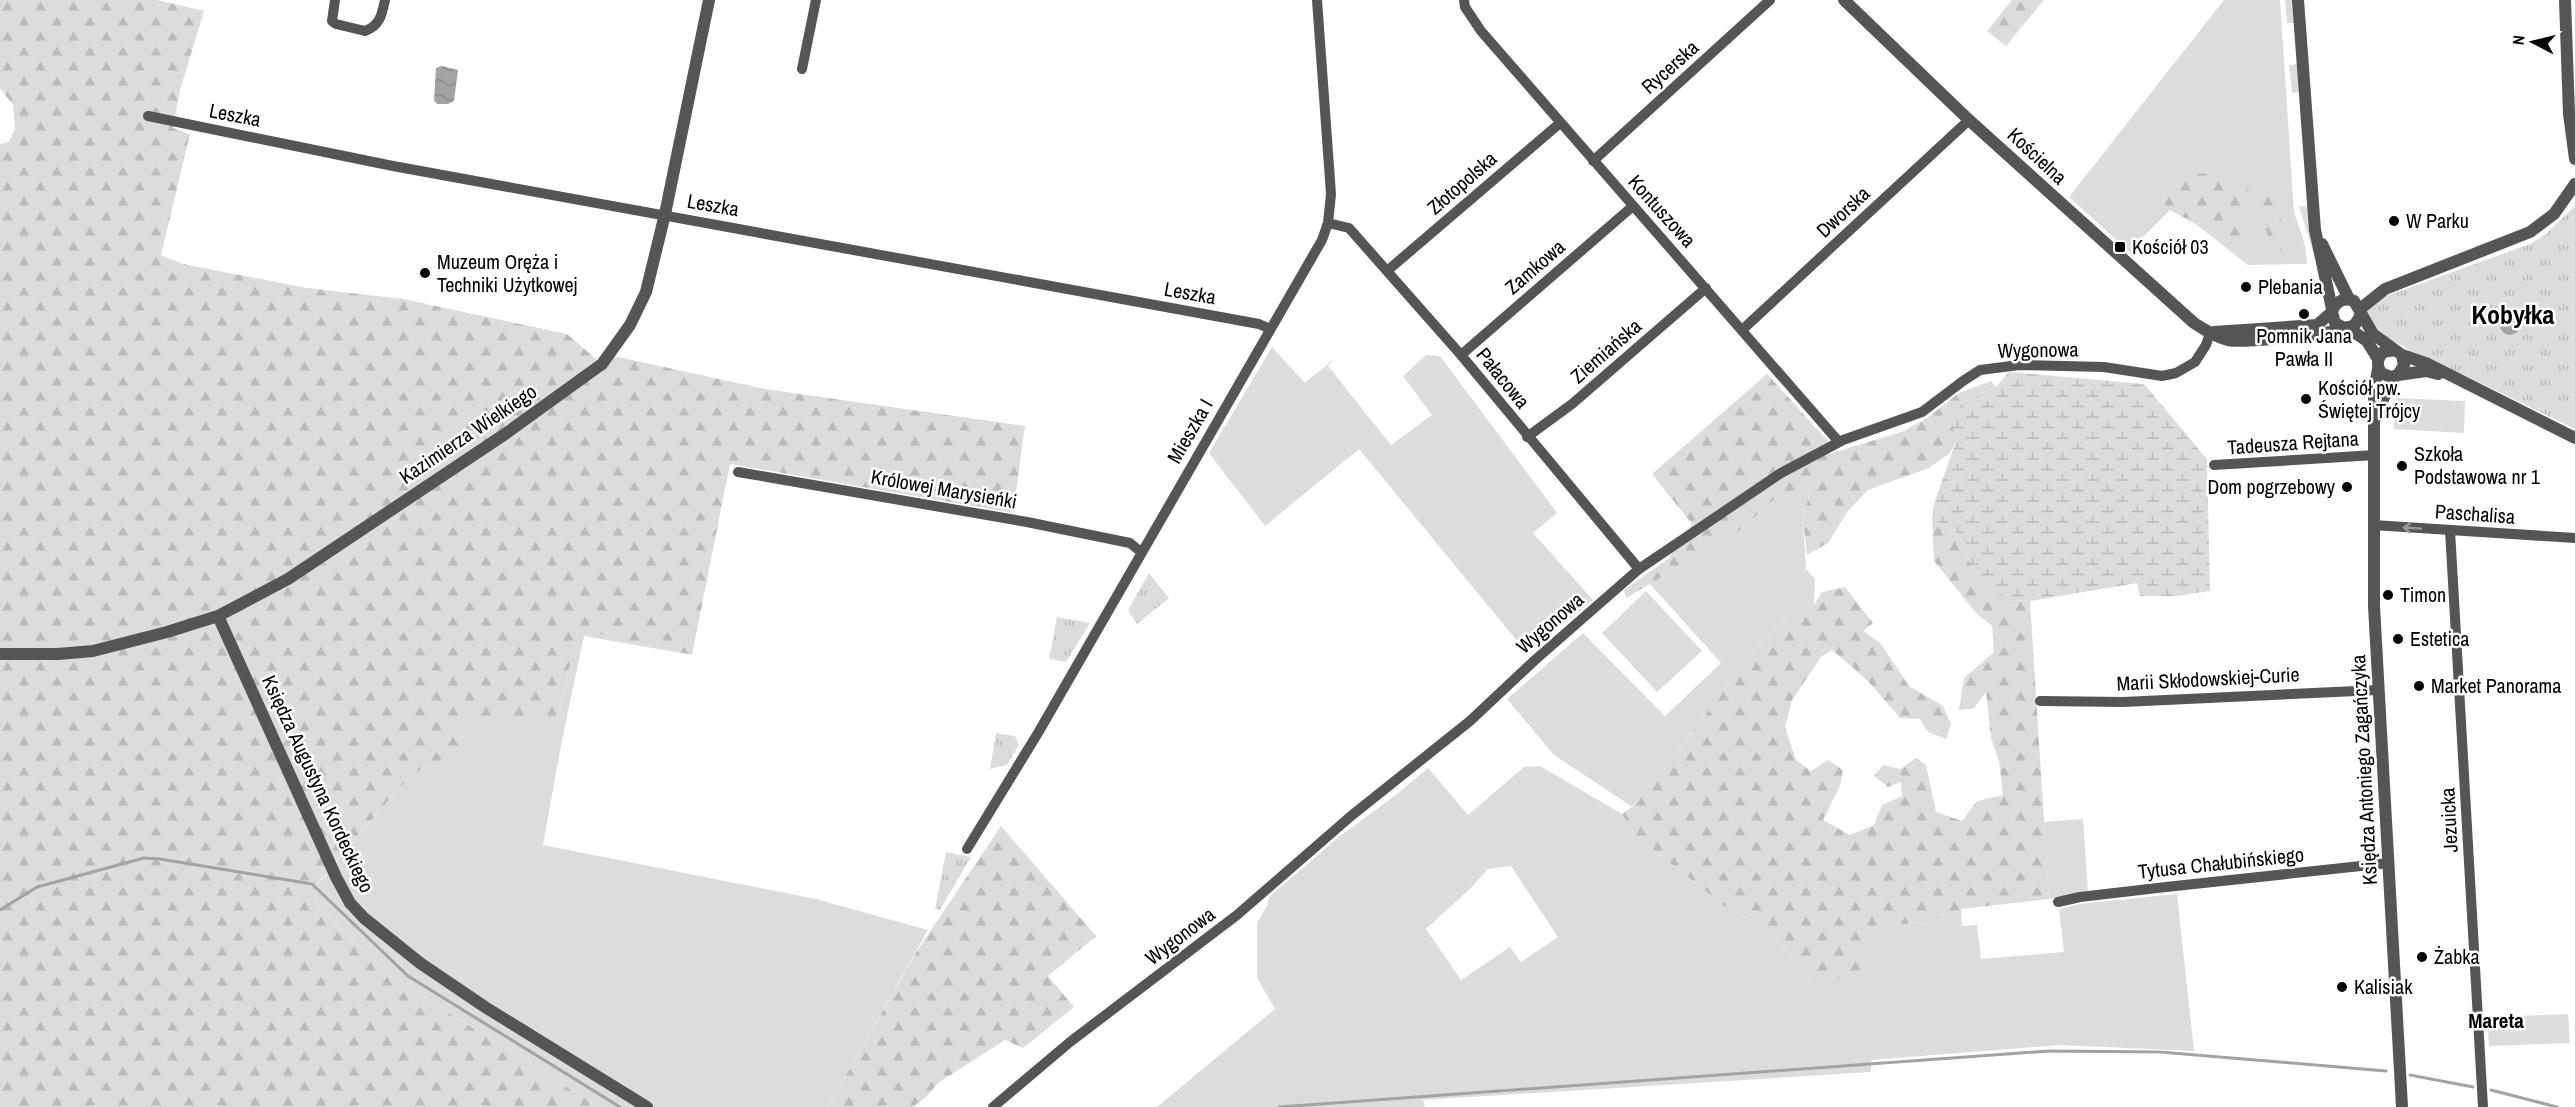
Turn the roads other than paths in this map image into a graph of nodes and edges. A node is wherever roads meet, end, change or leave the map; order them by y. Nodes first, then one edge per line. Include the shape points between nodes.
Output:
1 (335, 0) edge
2 (385, 0) edge
3 (709, 0) edge
4 (816, 0) edge
5 (1317, 0) edge
6 (1464, 0) edge
7 (1770, 0) edge
8 (1844, 0) edge
9 (2298, 0) edge
10 (2565, 0) edge
11 (802, 69) dead end
12 (148, 116) dead end
13 (1969, 120) junction
14 (1560, 123) junction
15 (2575, 159) edge
16 (1593, 161) junction
17 (2575, 184) edge
18 (1633, 206) junction
19 (665, 214) junction
20 (1328, 223) junction
21 (2315, 230) junction
22 (1387, 271) junction
23 (1706, 288) junction
24 (2356, 306) junction
25 (2332, 311) junction
26 (2346, 328) junction
27 (1270, 329) junction
28 (1742, 330) junction
29 (2210, 333) junction
30 (2398, 352) junction
31 (1461, 355) junction
32 (2378, 364) junction
33 (2396, 375) junction
34 (2457, 380) junction
35 (2375, 431) junction
36 (1527, 437) junction
37 (2575, 438) edge
38 (1839, 442) junction
39 (2375, 455) junction
40 (2214, 465) dead end
41 (738, 472) dead end
42 (2373, 525) junction
43 (2450, 530) junction
44 (2575, 538) edge
45 (1141, 552) junction
46 (1639, 569) junction
47 (218, 615) junction
48 (0, 654) edge
49 (2378, 690) junction
50 (2040, 702) dead end
51 (968, 849) dead end
52 (2389, 863) junction
53 (2058, 902) dead end
54 (647, 1107) edge
55 (993, 1107) edge
56 (2402, 1107) edge
57 (2483, 1107) edge

1 - 2 street via 332,21 365,32 376,26
3 - 19 street, Kazimierza Wielkiego
4 - 11 street
5 - 20 street, Mieszka I via 1331,194
6 - 14 street, Kontuszowa via 1481,31
7 - 16 street, Rycerska
8 - 13 street, Kościelna
9 - 21 street
10 - 15 street via 2569,114
12 - 19 street, Leszka via 393,166
13 - 28 street, Dworska
13 - 29 street, Kościelna via 2183,315
14 - 16 street, Kontuszowa
14 - 22 street, Złotopolska
16 - 18 street, Kontuszowa
17 - 24 street via 2554,214 2530,232 2372,291
18 - 23 street, Kontuszowa
18 - 31 street, Zamkowa
19 - 27 street, Leszka
19 - 47 street, Kazimierza Wielkiego via 646,292 630,325 602,364 508,432 288,579
20 - 22 street, Pałacowa via 1349,228
20 - 27 street, Mieszka I
21 - 24 street
21 - 25 street
22 - 31 street, Pałacowa
23 - 28 street, Kontuszowa
23 - 36 street, Ziemiańska via 1572,404
24 - 25 street via 2336,303
24 - 26 street via 2359,321
24 - 30 street via 2373,334
25 - 26 street via 2334,322
25 - 29 street via 2317,325
26 - 29 street, Kościelna via 2318,335 2246,340 2229,340
26 - 32 street via 2367,341
27 - 45 street, Mieszka I
28 - 38 street, Kontuszowa
29 - 38 street, Wygonowa via 2189,368 2176,374 2019,365 1980,370 1922,412
30 - 32 street via 2383,352
30 - 33 street via 2404,365
30 - 34 street
31 - 36 street, Pałacowa
32 - 33 street via 2386,376
32 - 35 street, Księdza Antoniego Zagańczyka
33 - 34 street via 2426,371
33 - 35 street, Księdza Antoniego Zagańczyka via 2381,403
34 - 37 street
35 - 39 street, Księdza Antoniego Zagańczyka
36 - 46 street, Pałacowa
38 - 46 street, Wygonowa via 1781,473
39 - 40 street, Tadeusza Rejtana
39 - 42 street, Księdza Antoniego Zagańczyka
41 - 45 street, Królowej Marysieńki via 1027,522 1130,543
43 -> 42 street, Paschalisa
42 - 49 street, Księdza Antoniego Zagańczyka
43 - 44 street, Paschalisa
43 - 57 street, Jezuicka
45 - 51 street, Mieszka I
46 - 55 street, Wygonowa via 1470,722 1351,816 1237,915 1070,1042
47 - 48 street, Kazimierza Wielkiego via 93,651
47 - 54 street, Księdza Augustyna Kordeckiego via 331,868 357,911 469,997
49 - 50 street, Marii Skłodowskiej-Curie
49 - 52 street, Księdza Antoniego Zagańczyka
52 - 53 street, Tytusa Chałubińskiego via 2166,886
52 - 56 street, Księdza Antoniego Zagańczyka

